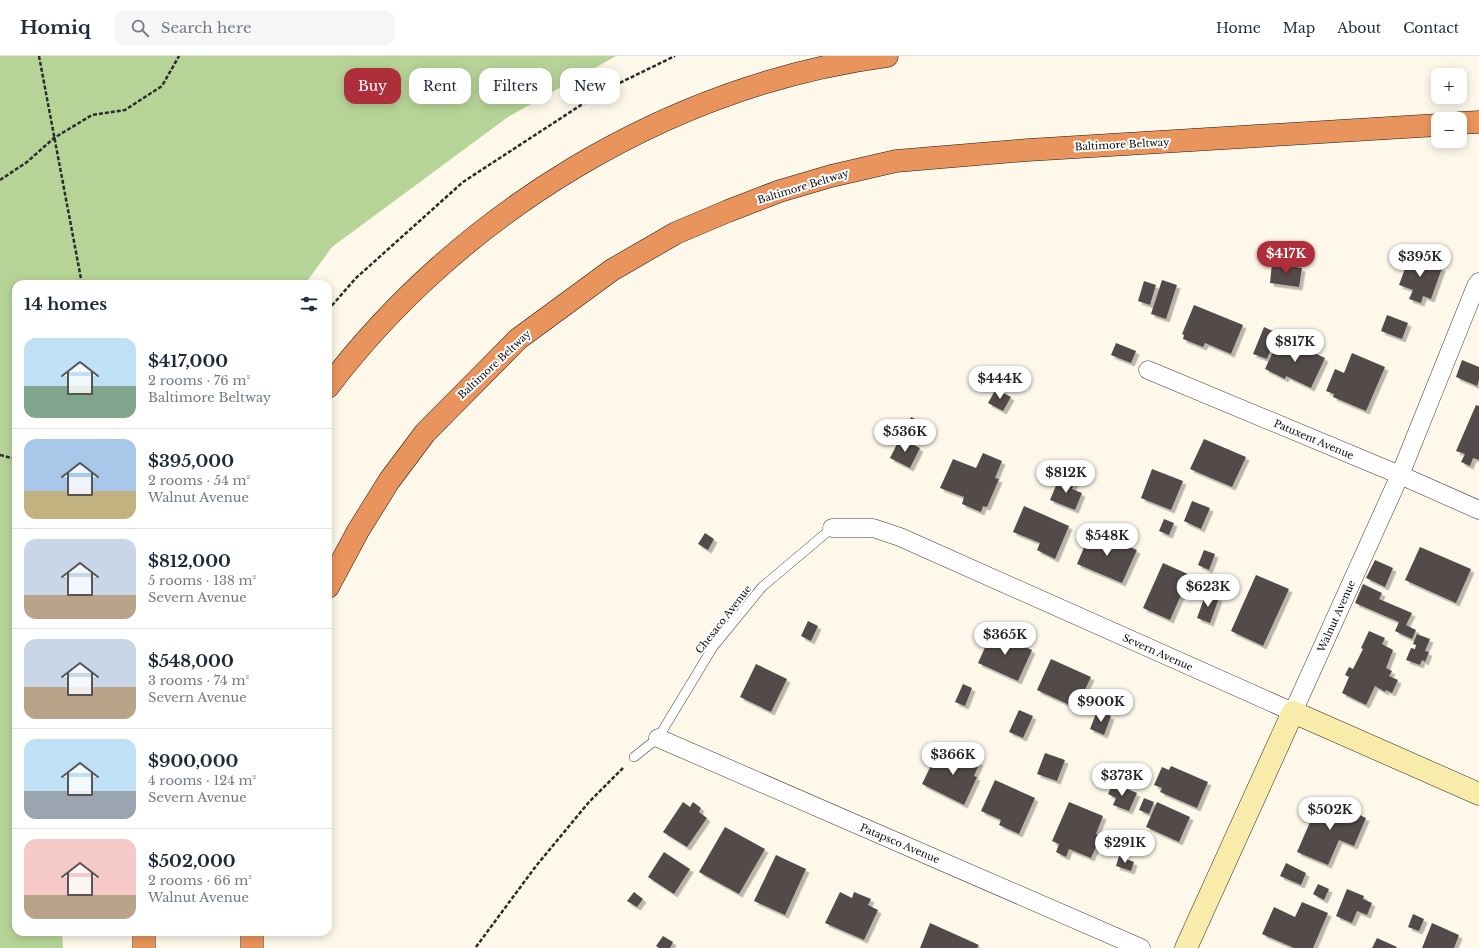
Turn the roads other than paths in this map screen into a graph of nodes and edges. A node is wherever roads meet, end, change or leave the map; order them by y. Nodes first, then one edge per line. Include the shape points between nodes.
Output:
1 (887, 56) edge
2 (1479, 122) edge
3 (1467, 123) edge
4 (1431, 125) edge
5 (1479, 282) edge
6 (1148, 370) dead end
7 (332, 382) edge
8 (1400, 475) junction
9 (1479, 510) edge
10 (832, 528) joint
11 (332, 580) edge
12 (1293, 712) junction
13 (658, 738) junction
14 (634, 757) road end
15 (1479, 794) edge
16 (144, 936) edge
17 (252, 936) edge
18 (144, 948) edge
19 (252, 948) edge
20 (1141, 948) edge
21 (1186, 948) edge

1 - 7 highway via 811,70 748,87 690,109 576,166 513,207 409,294 350,358
2 - 3 highway
4 - 11 highway, Baltimore Beltway via 1028,150 896,161 780,191 728,211 676,234 612,270 518,339 425,433 388,481
5 - 8 street, Walnut Avenue
6 - 8 street, Patuxent Avenue
8 - 9 street, Patuxent Avenue
8 - 12 street, Walnut Avenue
10 - 12 street, Severn Avenue via 873,528 900,537
10 - 13 lane, Chesaco Avenue via 757,593 713,647
12 - 15 street, Severn Avenue
12 - 21 street, Walnut Avenue
13 - 14 lane, Chesaco Avenue
13 - 20 street, Patapsco Avenue
16 - 18 highway
17 - 19 highway

